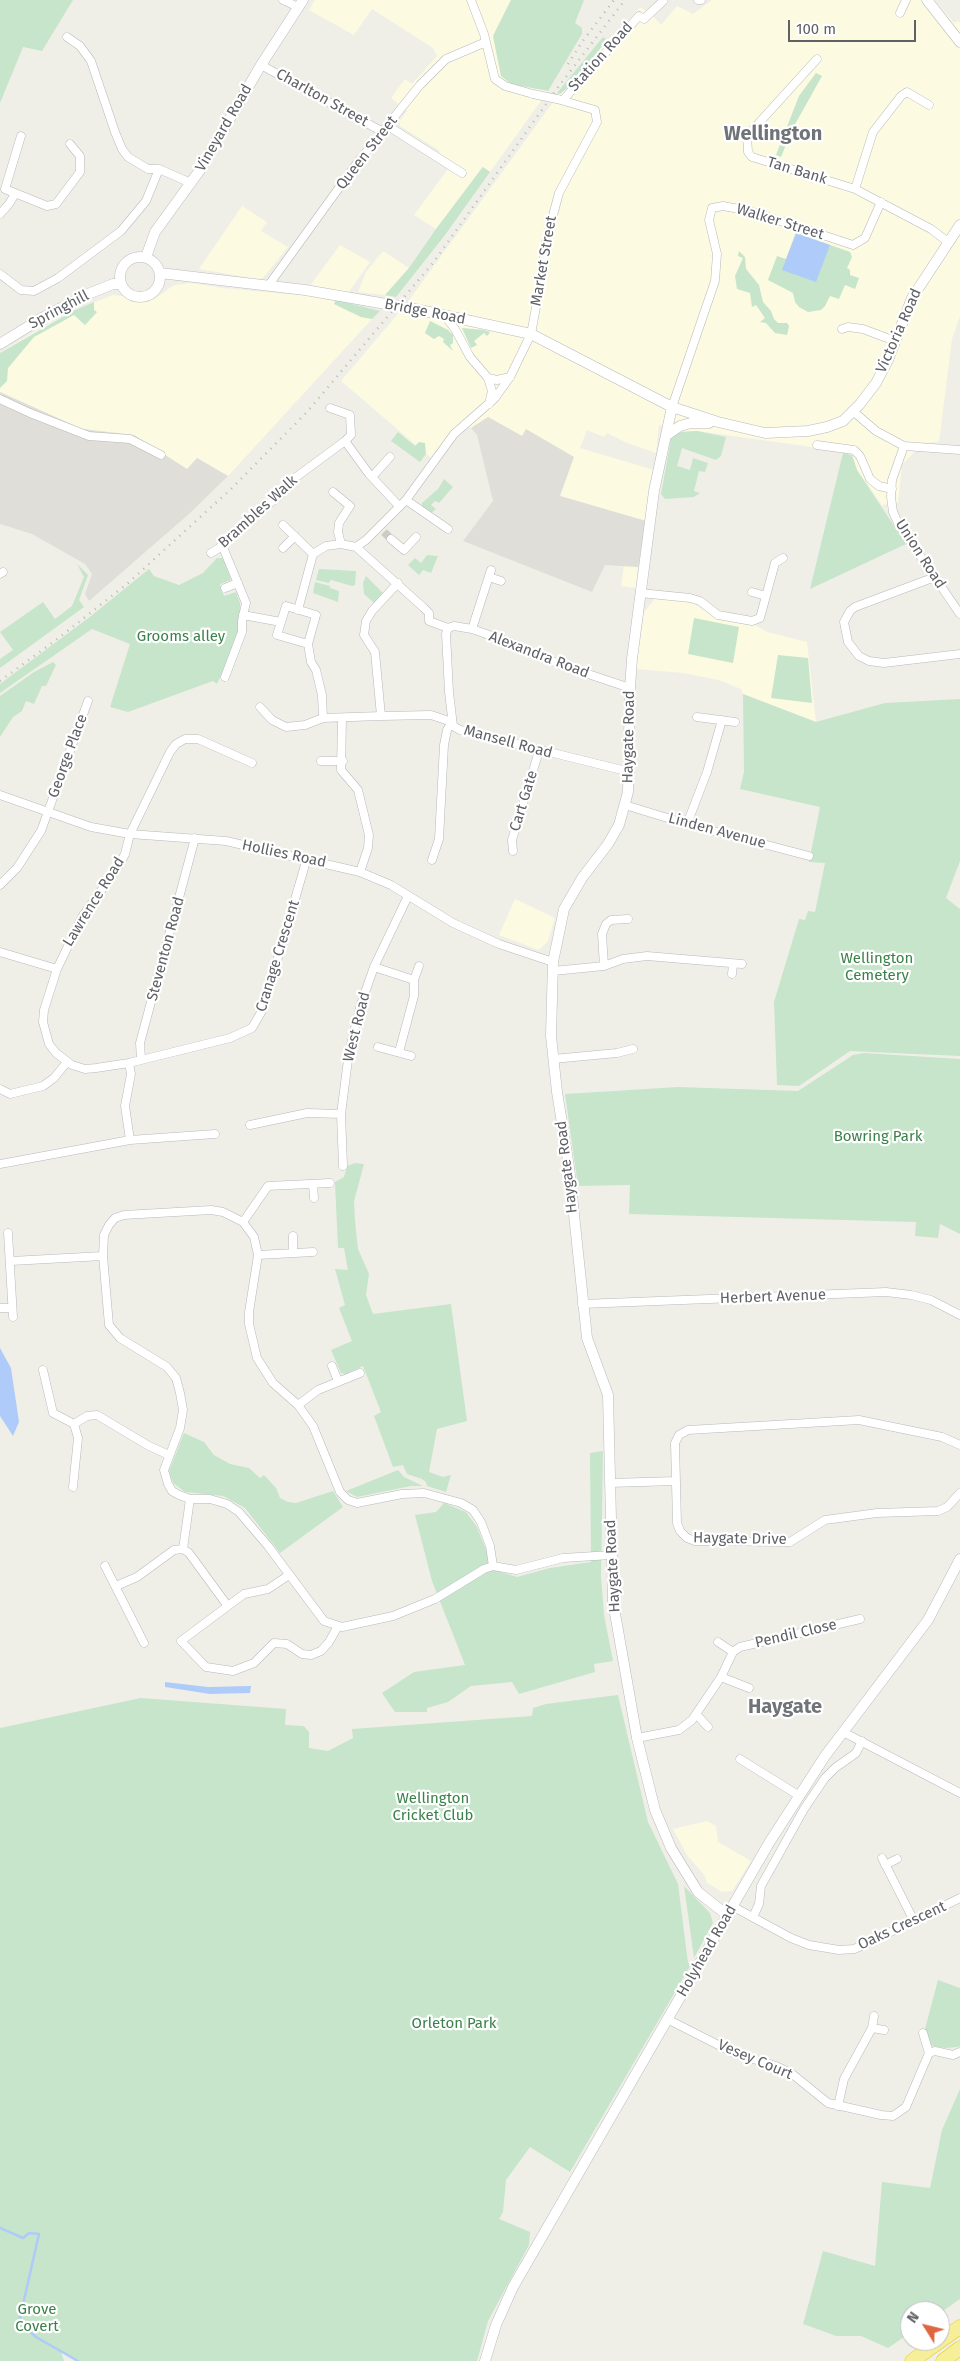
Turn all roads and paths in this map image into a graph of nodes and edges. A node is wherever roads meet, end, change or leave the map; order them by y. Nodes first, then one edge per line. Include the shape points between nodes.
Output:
1 (283, 0) edge
2 (471, 0) edge
3 (906, 0) edge
4 (927, 0) edge
5 (663, 1) dead end
6 (301, 3) edge
7 (900, 13) dead end
8 (67, 37) dead end
9 (486, 42) junction
10 (960, 42) edge
11 (817, 59) dead end
12 (261, 65) junction
13 (560, 99) junction
14 (929, 105) dead end
15 (385, 129) junction
16 (21, 136) dead end
17 (70, 144) dead end
18 (158, 170) junction
19 (462, 173) dead end
20 (191, 183) junction
21 (855, 189) junction
22 (15, 194) junction
23 (881, 202) junction
24 (0, 214) edge
25 (960, 225) edge
26 (948, 242) junction
27 (146, 257) junction
28 (160, 273) junction
29 (0, 274) edge
30 (121, 284) junction
31 (268, 286) junction
32 (444, 315) junction
33 (842, 329) dead end
34 (531, 334) junction
35 (895, 341) junction
36 (0, 344) edge
37 (488, 378) junction
38 (510, 378) junction
39 (0, 399) edge
40 (489, 404) junction
41 (672, 407) junction
42 (330, 408) dead end
43 (854, 412) junction
44 (350, 415) junction
45 (359, 415) dead end
46 (718, 422) junction
47 (667, 435) junction
48 (345, 441) junction
49 (817, 445) dead end
50 (904, 446) junction
51 (960, 450) edge
52 (160, 455) dead end
53 (390, 457) dead end
54 (370, 476) junction
55 (892, 489) junction
56 (334, 492) dead end
57 (406, 500) junction
58 (399, 506) junction
59 (442, 512) dead end
60 (436, 519) junction
61 (283, 525) dead end
62 (448, 529) dead end
63 (295, 536) junction
64 (416, 537) dead end
65 (391, 539) tunnel mouth
66 (341, 544) junction
67 (222, 545) junction
68 (356, 547) junction
69 (283, 548) dead end
70 (211, 553) dead end
71 (314, 554) junction
72 (783, 558) dead end
73 (935, 577) junction
74 (501, 581) dead end
75 (238, 583) junction
76 (398, 583) junction
77 (225, 588) dead end
78 (752, 592) dead end
79 (640, 593) junction
80 (766, 596) junction
81 (298, 610) junction
82 (960, 613) edge
83 (243, 615) junction
84 (281, 622) junction
85 (448, 628) junction
86 (472, 629) junction
87 (308, 644) junction
88 (960, 654) edge
89 (225, 676) dead end
90 (630, 688) junction
91 (88, 700) dead end
92 (260, 707) dead end
93 (381, 716) junction
94 (697, 717) dead end
95 (323, 718) junction
96 (342, 719) junction
97 (722, 720) junction
98 (736, 722) dead end
99 (453, 724) junction
100 (539, 751) junction
101 (321, 761) dead end
102 (343, 761) junction
103 (252, 764) dead end
104 (630, 772) junction
105 (0, 794) edge
106 (625, 805) junction
107 (49, 811) junction
108 (687, 824) junction
109 (130, 834) junction
110 (196, 838) junction
111 (513, 851) dead end
112 (809, 856) dead end
113 (307, 858) junction
114 (432, 860) dead end
115 (360, 872) junction
116 (0, 885) edge
117 (408, 896) junction
118 (628, 919) dead end
119 (0, 952) edge
120 (733, 964) junction
121 (742, 964) dead end
122 (419, 966) dead end
123 (553, 966) junction
124 (604, 966) junction
125 (374, 968) junction
126 (57, 969) junction
127 (732, 974) dead end
128 (414, 980) junction
129 (378, 1047) dead end
130 (633, 1049) dead end
131 (399, 1052) junction
132 (411, 1056) dead end
133 (141, 1059) junction
134 (553, 1059) junction
135 (67, 1062) junction
136 (129, 1062) junction
137 (0, 1089) edge
138 (341, 1114) junction
139 (250, 1125) dead end
140 (215, 1134) dead end
141 (130, 1140) junction
142 (0, 1164) edge
143 (343, 1166) dead end
144 (330, 1182) dead end
145 (313, 1184) junction
146 (314, 1198) dead end
147 (243, 1222) junction
148 (8, 1233) dead end
149 (293, 1236) dead end
150 (293, 1252) junction
151 (313, 1252) dead end
152 (258, 1255) junction
153 (103, 1256) junction
154 (10, 1261) junction
155 (582, 1304) junction
156 (0, 1308) edge
157 (12, 1308) junction
158 (960, 1315) edge
159 (13, 1318) dead end
160 (332, 1366) dead end
161 (43, 1370) dead end
162 (360, 1373) dead end
163 (338, 1381) junction
164 (298, 1406) junction
165 (74, 1424) junction
166 (960, 1445) edge
167 (169, 1455) junction
168 (676, 1481) junction
169 (610, 1483) junction
170 (73, 1487) dead end
171 (960, 1493) edge
172 (190, 1499) junction
173 (183, 1549) junction
174 (611, 1555) junction
175 (960, 1559) edge
176 (105, 1566) dead end
177 (493, 1566) junction
178 (289, 1575) junction
179 (116, 1586) junction
180 (227, 1605) junction
181 (860, 1619) dead end
182 (338, 1626) junction
183 (718, 1642) dead end
184 (144, 1643) dead end
185 (733, 1652) junction
186 (721, 1677) junction
187 (749, 1688) dead end
188 (697, 1715) junction
189 (708, 1728) dead end
190 (843, 1732) junction
191 (637, 1738) junction
192 (862, 1741) junction
193 (740, 1759) dead end
194 (960, 1793) edge
195 (798, 1794) junction
196 (897, 1859) dead end
197 (960, 1898) edge
198 (730, 1911) junction
199 (753, 1917) junction
200 (914, 1921) junction
201 (874, 2016) dead end
202 (667, 2019) junction
203 (872, 2028) junction
204 (884, 2030) dead end
205 (923, 2033) dead end
206 (960, 2052) edge
207 (929, 2053) junction
208 (838, 2106) junction
209 (960, 2327) edge
210 (960, 2348) edge
211 (486, 2361) edge
212 (912, 2361) edge
213 (943, 2361) edge

1 - 6 street
2 - 9 street
3 - 7 street
4 - 10 street
5 - 13 street, Station Road via 644,19 638,16
6 - 12 street, Vineyard Road
8 - 18 street via 80,46 91,61 122,149 137,164
9 - 13 street, bridge via 497,80 511,88
9 - 15 street, Queen Street via 446,59 420,85
11 - 21 street, Tan Bank via 747,136 748,152 752,157
12 - 15 street, Charlton Street
12 - 20 street, Vineyard Road
13 - 34 street, Market Street via 595,110 597,122 555,205 545,245
14 - 21 street via 906,92 901,96 873,132
15 - 19 street, Charlton Street
15 - 31 street, Queen Street
16 - 22 street via 5,189
17 - 22 street via 80,156 80,172 56,204 47,206
18 - 20 street
18 - 29 street via 146,201 121,231 58,278 34,291 20,290
20 - 27 street, Vineyard Road via 154,232
21 - 23 street, Tan Bank
22 - 24 street
23 - 26 street, Tan Bank
23 - 41 street, Walker Street via 865,238 853,245 750,211 713,207 709,220 717,254 715,280
25 - 26 street, Victoria Road
26 - 35 street, Victoria Road via 912,298
27 - 28 street via 156,263
27 - 30 street via 128,260 120,271
28 - 30 street via 154,292 142,297 129,294
28 - 31 street, Bridge Road
30 - 36 street, Springhill via 113,284 82,297
31 - 32 street, Bridge Road, bridge
32 - 34 street, Bridge Road
32 - 37 street via 470,357
33 - 35 street via 863,329
34 - 38 street, Market Street
34 - 41 street, Bridge Road
35 - 43 street, Victoria Road via 876,383
37 - 38 street
37 - 40 street via 492,390
38 - 40 street, Market Street
39 - 52 street via 90,436 130,439
40 - 57 street, Market Street via 441,449
41 - 46 street, Bridge Road
41 - 47 street, Haygate Road
42 - 44 street
43 - 46 street via 827,427 791,433 765,433
43 - 50 street via 876,432
44 - 45 street
44 - 48 street via 351,436
46 - 47 street via 691,423
47 - 79 street, Haygate Road via 654,491
48 - 54 street
48 - 67 street, Brambles Walk via 288,483 280,496 250,518
49 - 55 street via 854,450 870,479 878,486
50 - 51 street
50 - 55 street, Union Road
53 - 54 street
54 - 58 street
55 - 73 street, Union Road via 893,512 898,525
56 - 66 street via 350,506 339,523
57 - 58 street, Market Street
57 - 60 street
58 - 68 street, Market Street via 381,530
59 - 60 street
60 - 62 street
61 - 63 street
63 - 69 street
63 - 71 street
64 - 65 street via 404,550
66 - 68 street
66 - 71 street via 326,546
67 - 70 street, Brambles Walk
67 - 75 street
68 - 76 street
71 - 81 street
72 - 80 street via 775,563
73 - 82 street, Union Road
73 - 88 street via 855,607 844,622 848,642 859,656 884,663
74 - 86 street via 490,573
75 - 77 street
75 - 83 street via 246,603
76 - 85 street via 429,614 429,622
76 - 93 street via 372,611 366,621 364,635 375,652
78 - 80 street
79 - 80 street via 690,598 700,601 718,615 752,621 760,618
79 - 90 street, Haygate Road
81 - 84 street via 286,606
81 - 87 street via 316,615
83 - 84 street
83 - 89 street via 242,632
84 - 87 street via 277,635
85 - 86 street, Alexandra Road
85 - 99 street, Mansell Road
86 - 90 street, Alexandra Road via 561,665
87 - 95 street via 310,662 316,670 322,695
90 - 104 street, Haygate Road
91 - 107 street, George Place
92 - 95 street via 272,720 286,726 305,725
93 - 96 street
93 - 99 street via 431,715
94 - 97 street
95 - 96 street
96 - 102 street
97 - 98 street
97 - 108 street via 710,764
99 - 100 street, Mansell Road via 460,730
99 - 114 street via 447,730 444,745 439,839
100 - 104 street, Mansell Road
100 - 111 street, Cart Gate via 512,840
101 - 102 street
102 - 115 street via 342,770 358,790 369,835
103 - 109 street, Lawrence Road via 198,739 176,744
104 - 106 street, Haygate Road
105 - 107 street, Hollies Road
106 - 108 street, Linden Avenue
106 - 123 street, Haygate Road via 608,844 564,909
107 - 109 street, Hollies Road via 91,827
107 - 116 street, George Place via 32,847
108 - 112 street, Linden Avenue
109 - 110 street, Hollies Road
109 - 126 street, Lawrence Road via 118,867 82,917
110 - 113 street, Hollies Road
110 - 133 street, Steventon Road via 140,1043
113 - 115 street, Hollies Road
113 - 133 street, Cranage Crescent via 258,1021 236,1036
115 - 117 street, Hollies Road
117 - 123 street, Hollies Road via 453,923
117 - 125 street, West Road
118 - 124 street via 612,920 606,924 602,934
119 - 126 street
120 - 121 street
120 - 124 street via 647,956 623,959
120 - 127 street
122 - 128 street
123 - 124 street
123 - 134 street, Haygate Road
125 - 128 street
125 - 138 street, West Road via 349,1052
126 - 135 street, Lawrence Road via 43,1022 50,1044
128 - 131 street via 414,996
129 - 131 street
130 - 134 street
131 - 132 street
133 - 136 street
134 - 155 street, Haygate Road via 569,1166
135 - 136 street via 85,1069
135 - 137 street via 44,1086 10,1094
136 - 141 street via 131,1074 125,1106
138 - 139 street via 307,1113
138 - 143 street, West Road
140 - 141 street
141 - 142 street
144 - 145 street
145 - 146 street
145 - 147 street via 268,1186
147 - 152 street via 254,1237
147 - 153 street via 211,1210 124,1215 108,1225
148 - 154 street
149 - 150 street
150 - 151 street
150 - 152 street
152 - 164 street via 249,1312 258,1358 273,1383
153 - 154 street
153 - 167 street via 109,1325 120,1338 167,1367 176,1378 183,1410
154 - 157 street
155 - 158 street, Herbert Avenue via 886,1292 931,1300
155 - 169 street, Haygate Road via 587,1338 608,1395
156 - 157 street
157 - 159 street
160 - 163 street
161 - 165 street via 53,1413
162 - 163 street
163 - 164 street via 306,1397
164 - 177 street via 314,1426 340,1492 348,1500 357,1503 424,1493 461,1503 473,1510 481,1522
165 - 167 street via 96,1415
165 - 170 street via 78,1449
166 - 168 street, Haygate Drive via 907,1428 860,1420 688,1430 675,1443
167 - 172 street via 164,1470 168,1484 179,1495
168 - 169 street
168 - 171 street, Haygate Drive via 677,1523 686,1538 695,1541 790,1542 824,1520 877,1513 938,1511 947,1507
169 - 174 street, Haygate Road
172 - 173 street
172 - 178 street via 210,1499 239,1512
173 - 179 street via 174,1550 136,1577
173 - 180 street
174 - 177 street via 564,1558 516,1570
174 - 191 street, Haygate Road via 613,1602
175 - 190 street, Holyhead Road via 928,1620
176 - 179 street
177 - 182 street via 435,1599 393,1616
178 - 180 street via 277,1585 244,1594
178 - 182 street via 324,1621
179 - 184 street
180 - 182 street via 180,1641 206,1666 223,1671 254,1663 274,1644 287,1644 302,1654 311,1655 329,1642
181 - 185 street, Pendil Close via 740,1647
183 - 185 street
185 - 186 street
186 - 187 street
186 - 188 street
188 - 189 street
188 - 191 street via 679,1730
190 - 192 street
190 - 195 street, Holyhead Road
191 - 198 street, Haygate Road via 655,1810 671,1848 698,1892
192 - 194 street
192 - 199 street, Holyhead Road via 856,1753 825,1778 804,1809 761,1886 759,1904
193 - 195 street
195 - 198 street, Holyhead Road
196 - 200 street via 883,1861
197 - 200 street, Oaks Crescent
198 - 199 street, Oaks Crescent
198 - 202 street, Holyhead Road
199 - 200 street, Oaks Crescent via 809,1945 839,1950 868,1944
201 - 203 street
202 - 208 street, Vesey Court via 734,2053 791,2073 814,2094
202 - 211 street, Holyhead Road via 513,2287 496,2325
203 - 204 street
203 - 208 street via 844,2079
205 - 207 street
206 - 207 street via 952,2055 935,2051
207 - 208 street, Vesey Court via 909,2102 901,2112 893,2116 881,2115
209 - 212 highway
210 - 213 highway

